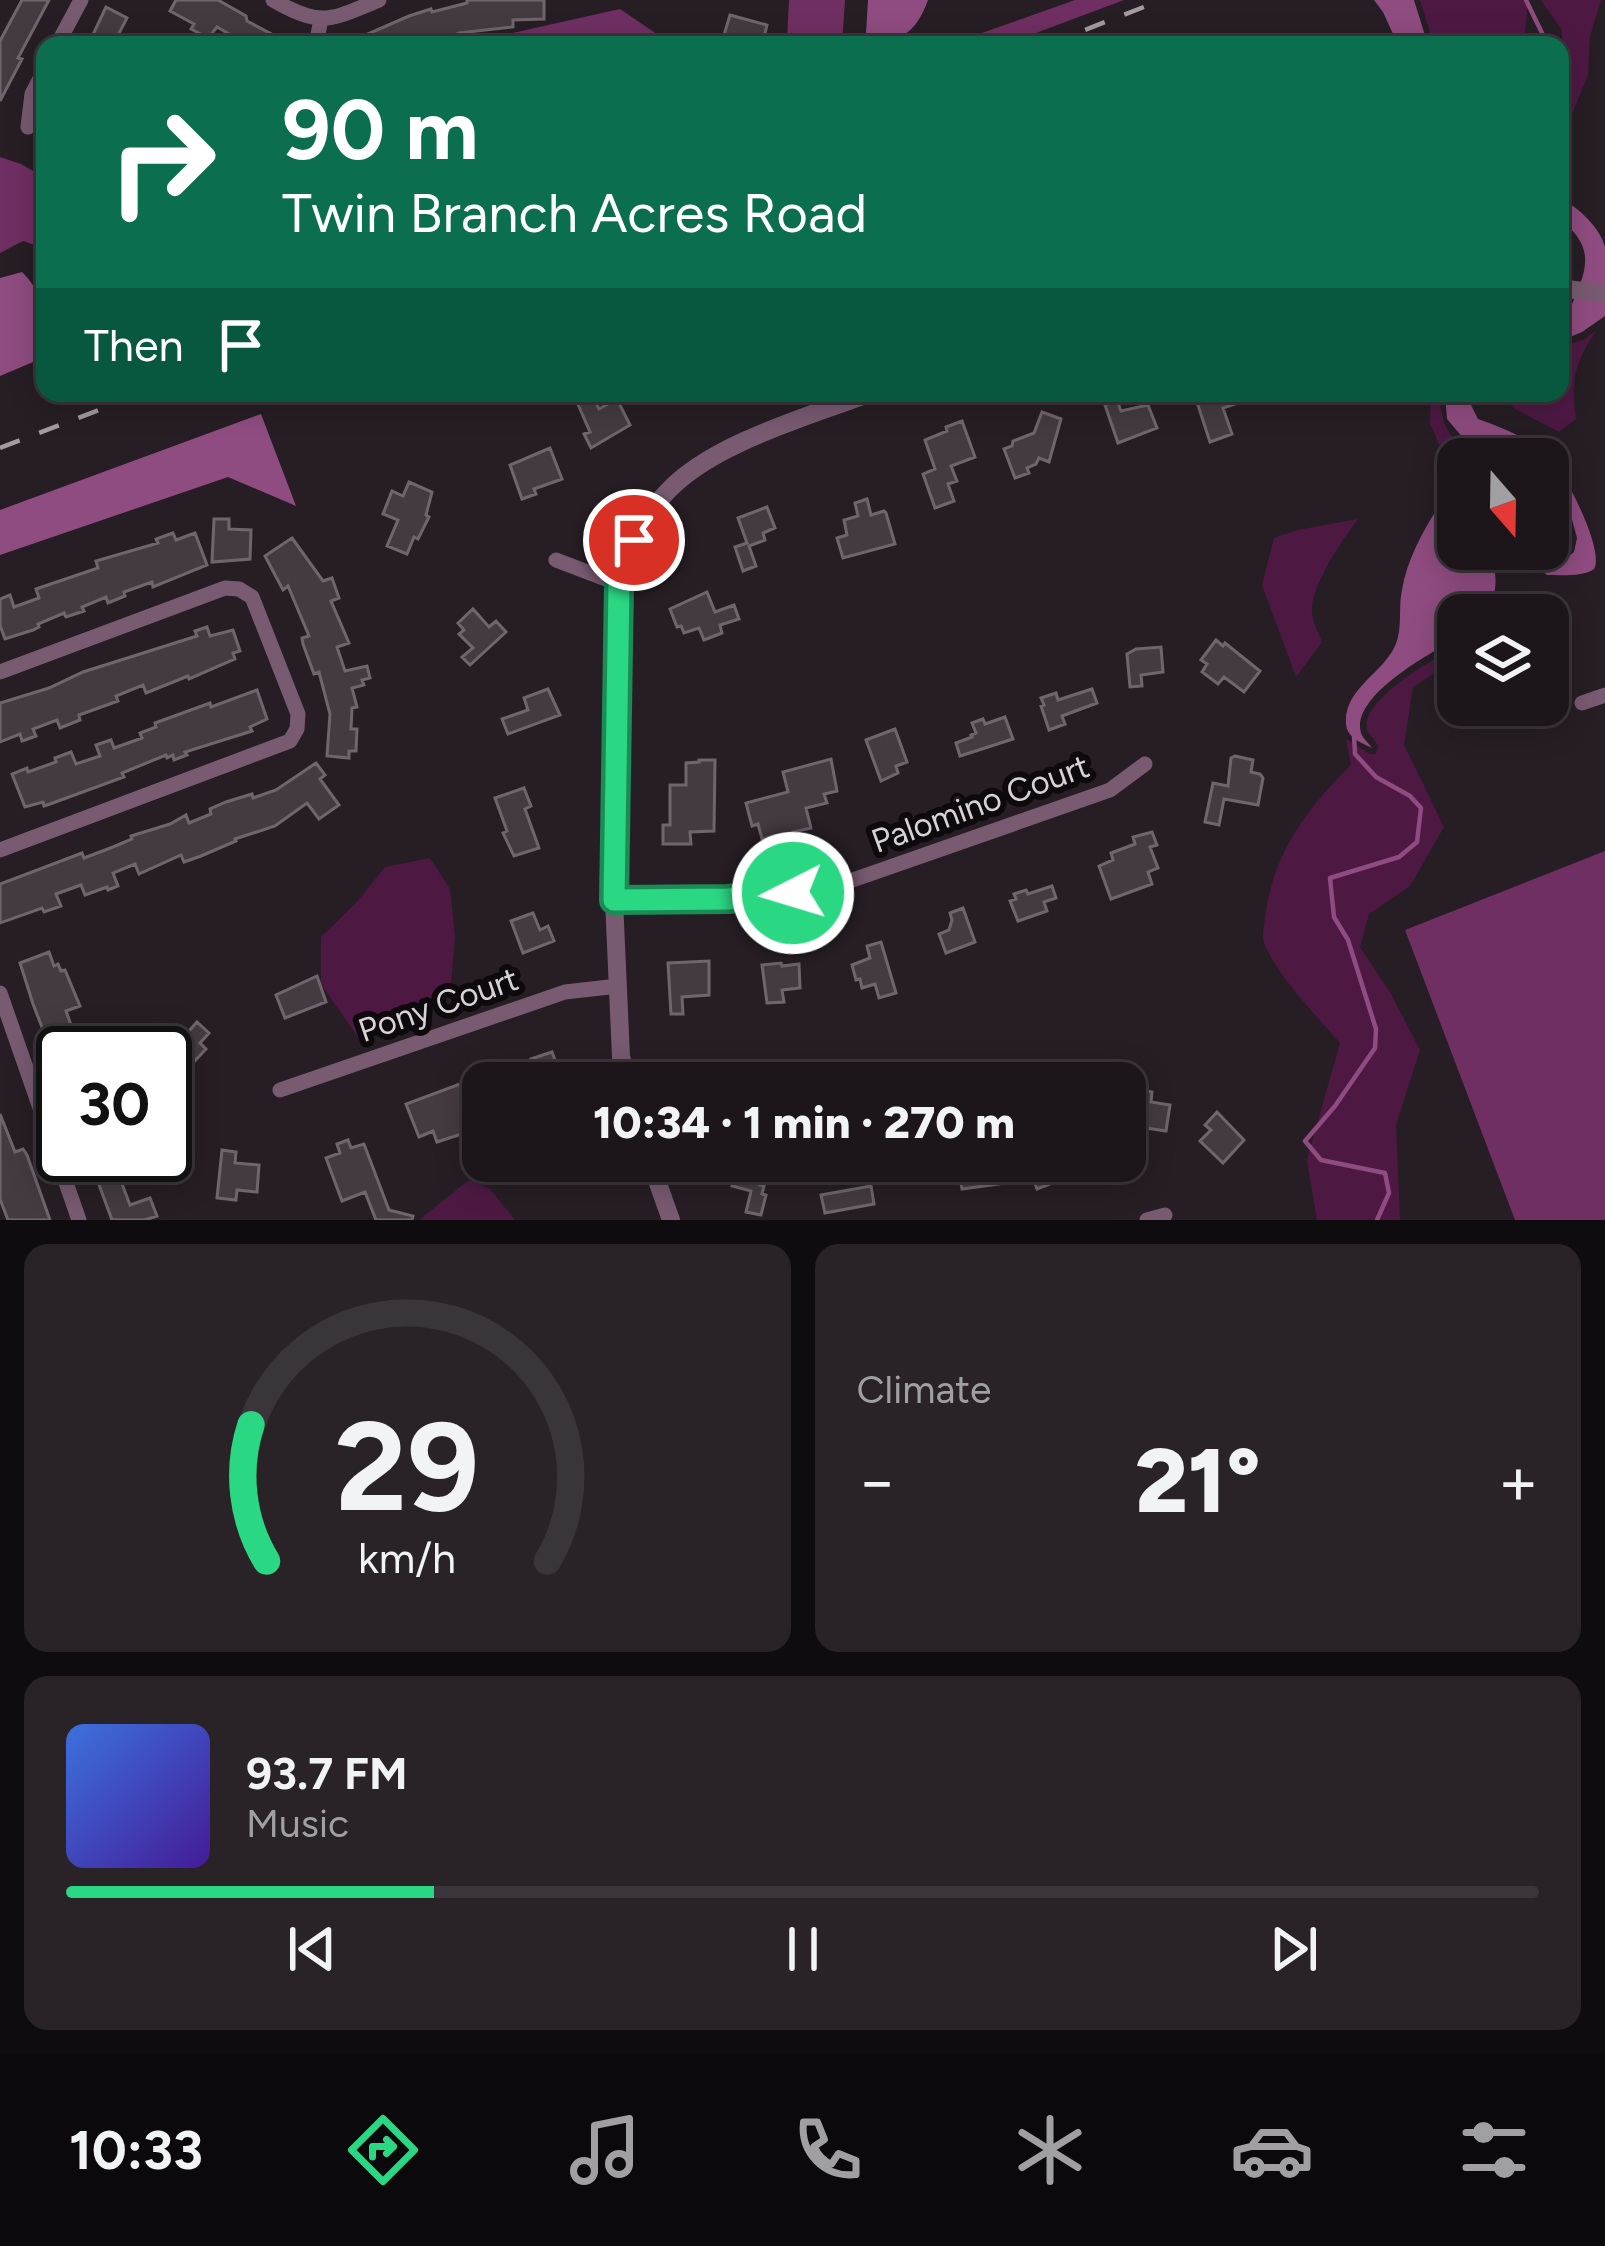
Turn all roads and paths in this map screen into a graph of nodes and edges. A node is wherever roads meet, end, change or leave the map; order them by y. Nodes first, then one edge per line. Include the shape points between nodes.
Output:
1 (81, 0) edge
2 (273, 0) edge
3 (379, 0) edge
4 (321, 19) junction
5 (62, 36) edge
6 (318, 36) edge
7 (36, 86) edge
8 (28, 127) dead end
9 (1569, 289) edge
10 (1605, 294) edge
11 (847, 402) edge
12 (556, 560) dead end
13 (619, 584) junction
14 (0, 672) edge
15 (1605, 695) edge
16 (1582, 703) dead end
17 (1145, 764) dead end
18 (2, 843) edge
19 (614, 900) junction
20 (618, 986) junction
21 (0, 993) edge
22 (622, 1062) edge
23 (280, 1090) dead end
24 (657, 1182) edge
25 (1165, 1215) dead end
26 (79, 1220) edge
27 (670, 1220) edge
28 (1147, 1220) edge

1 - 5 street
2 - 4 street
3 - 4 street
4 - 6 street
7 - 8 street
9 - 10 street
11 - 13 street via 745,441 667,492 634,540
12 - 13 street
13 - 19 street
14 - 18 street via 225,588 252,597 298,714 290,741
15 - 16 street
17 - 19 street, Palomino Court via 1110,790 858,879 746,898
19 - 20 street
20 - 22 street
20 - 23 street, Pony Court via 565,992
21 - 26 street
24 - 27 street
25 - 28 street

